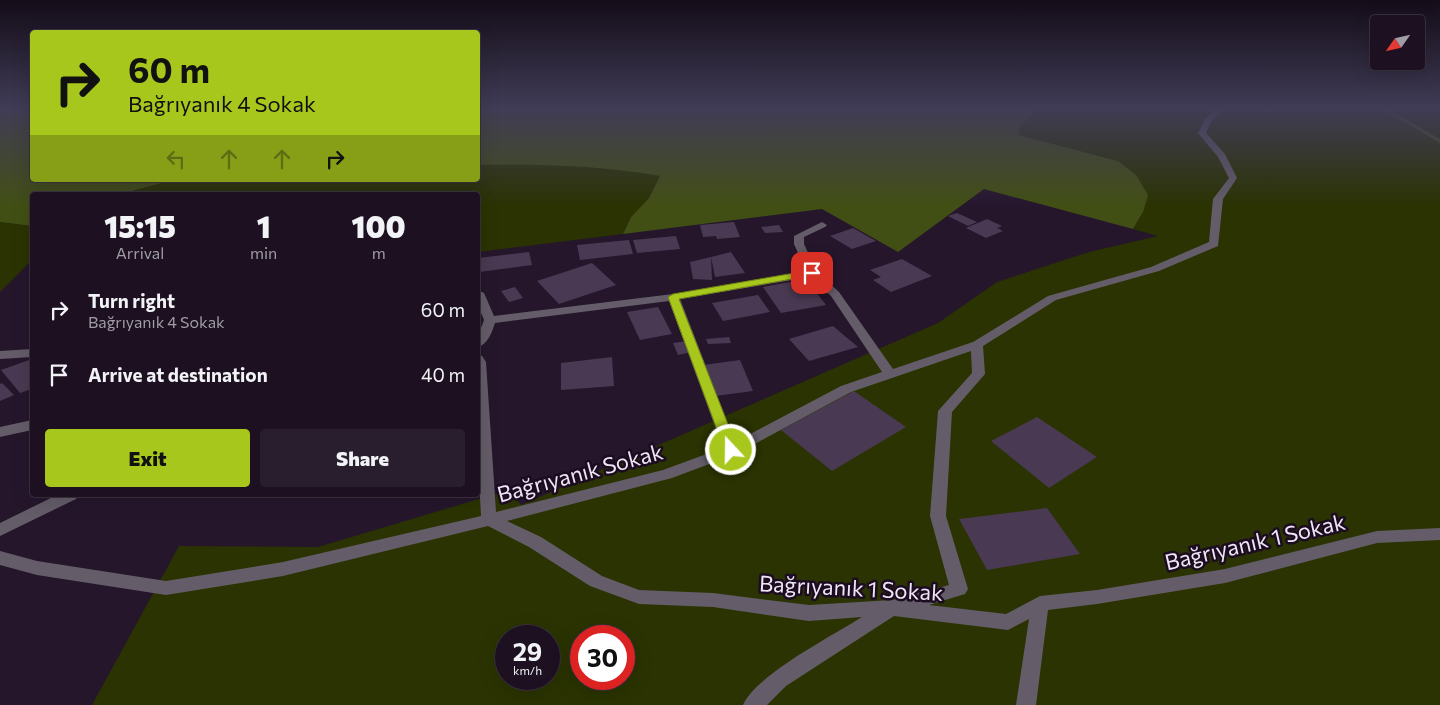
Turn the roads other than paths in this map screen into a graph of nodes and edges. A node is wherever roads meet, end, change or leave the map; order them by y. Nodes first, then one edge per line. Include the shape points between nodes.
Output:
1 (1209, 141) edge
2 (822, 225) dead end
3 (812, 273) junction
4 (673, 297) junction
5 (480, 298) edge
6 (490, 320) junction
7 (480, 341) edge
8 (977, 345) junction
9 (30, 353) edge
10 (0, 355) edge
11 (480, 362) edge
12 (890, 374) junction
13 (30, 425) edge
14 (0, 432) edge
15 (731, 450) junction
16 (67, 497) edge
17 (489, 520) junction
18 (0, 530) edge
19 (1440, 534) edge
20 (0, 558) edge
21 (1040, 603) junction
22 (892, 608) junction
23 (753, 705) edge
24 (1026, 705) edge

1 - 8 street, Bağrıyanık Sokak via 1222,156 1233,178 1218,199 1214,244 1155,269 1052,298
2 - 3 street via 799,236 798,244
3 - 4 street
3 - 12 street via 835,294
4 - 6 street
4 - 15 street
5 - 6 street
6 - 7 street
8 - 12 street, Bağrıyanık Sokak
8 - 22 street via 979,374 945,411 938,516 958,589
9 - 10 street
11 - 17 street
12 - 15 street, Bağrıyanık Sokak via 846,389
13 - 14 street
15 - 17 street, Bağrıyanık Sokak via 667,474
16 - 18 street
17 - 20 street, Bağrıyanık Sokak via 283,569 166,588 37,568
17 - 22 street, Bağrıyanık 1 Sokak via 535,542 596,581 639,597 713,600 810,613
19 - 21 street, Bağrıyanık 1 Sokak via 1377,537 1225,576
21 - 22 street, Bağrıyanık 1 Sokak via 1008,622
21 - 24 street
22 - 23 street via 779,680

